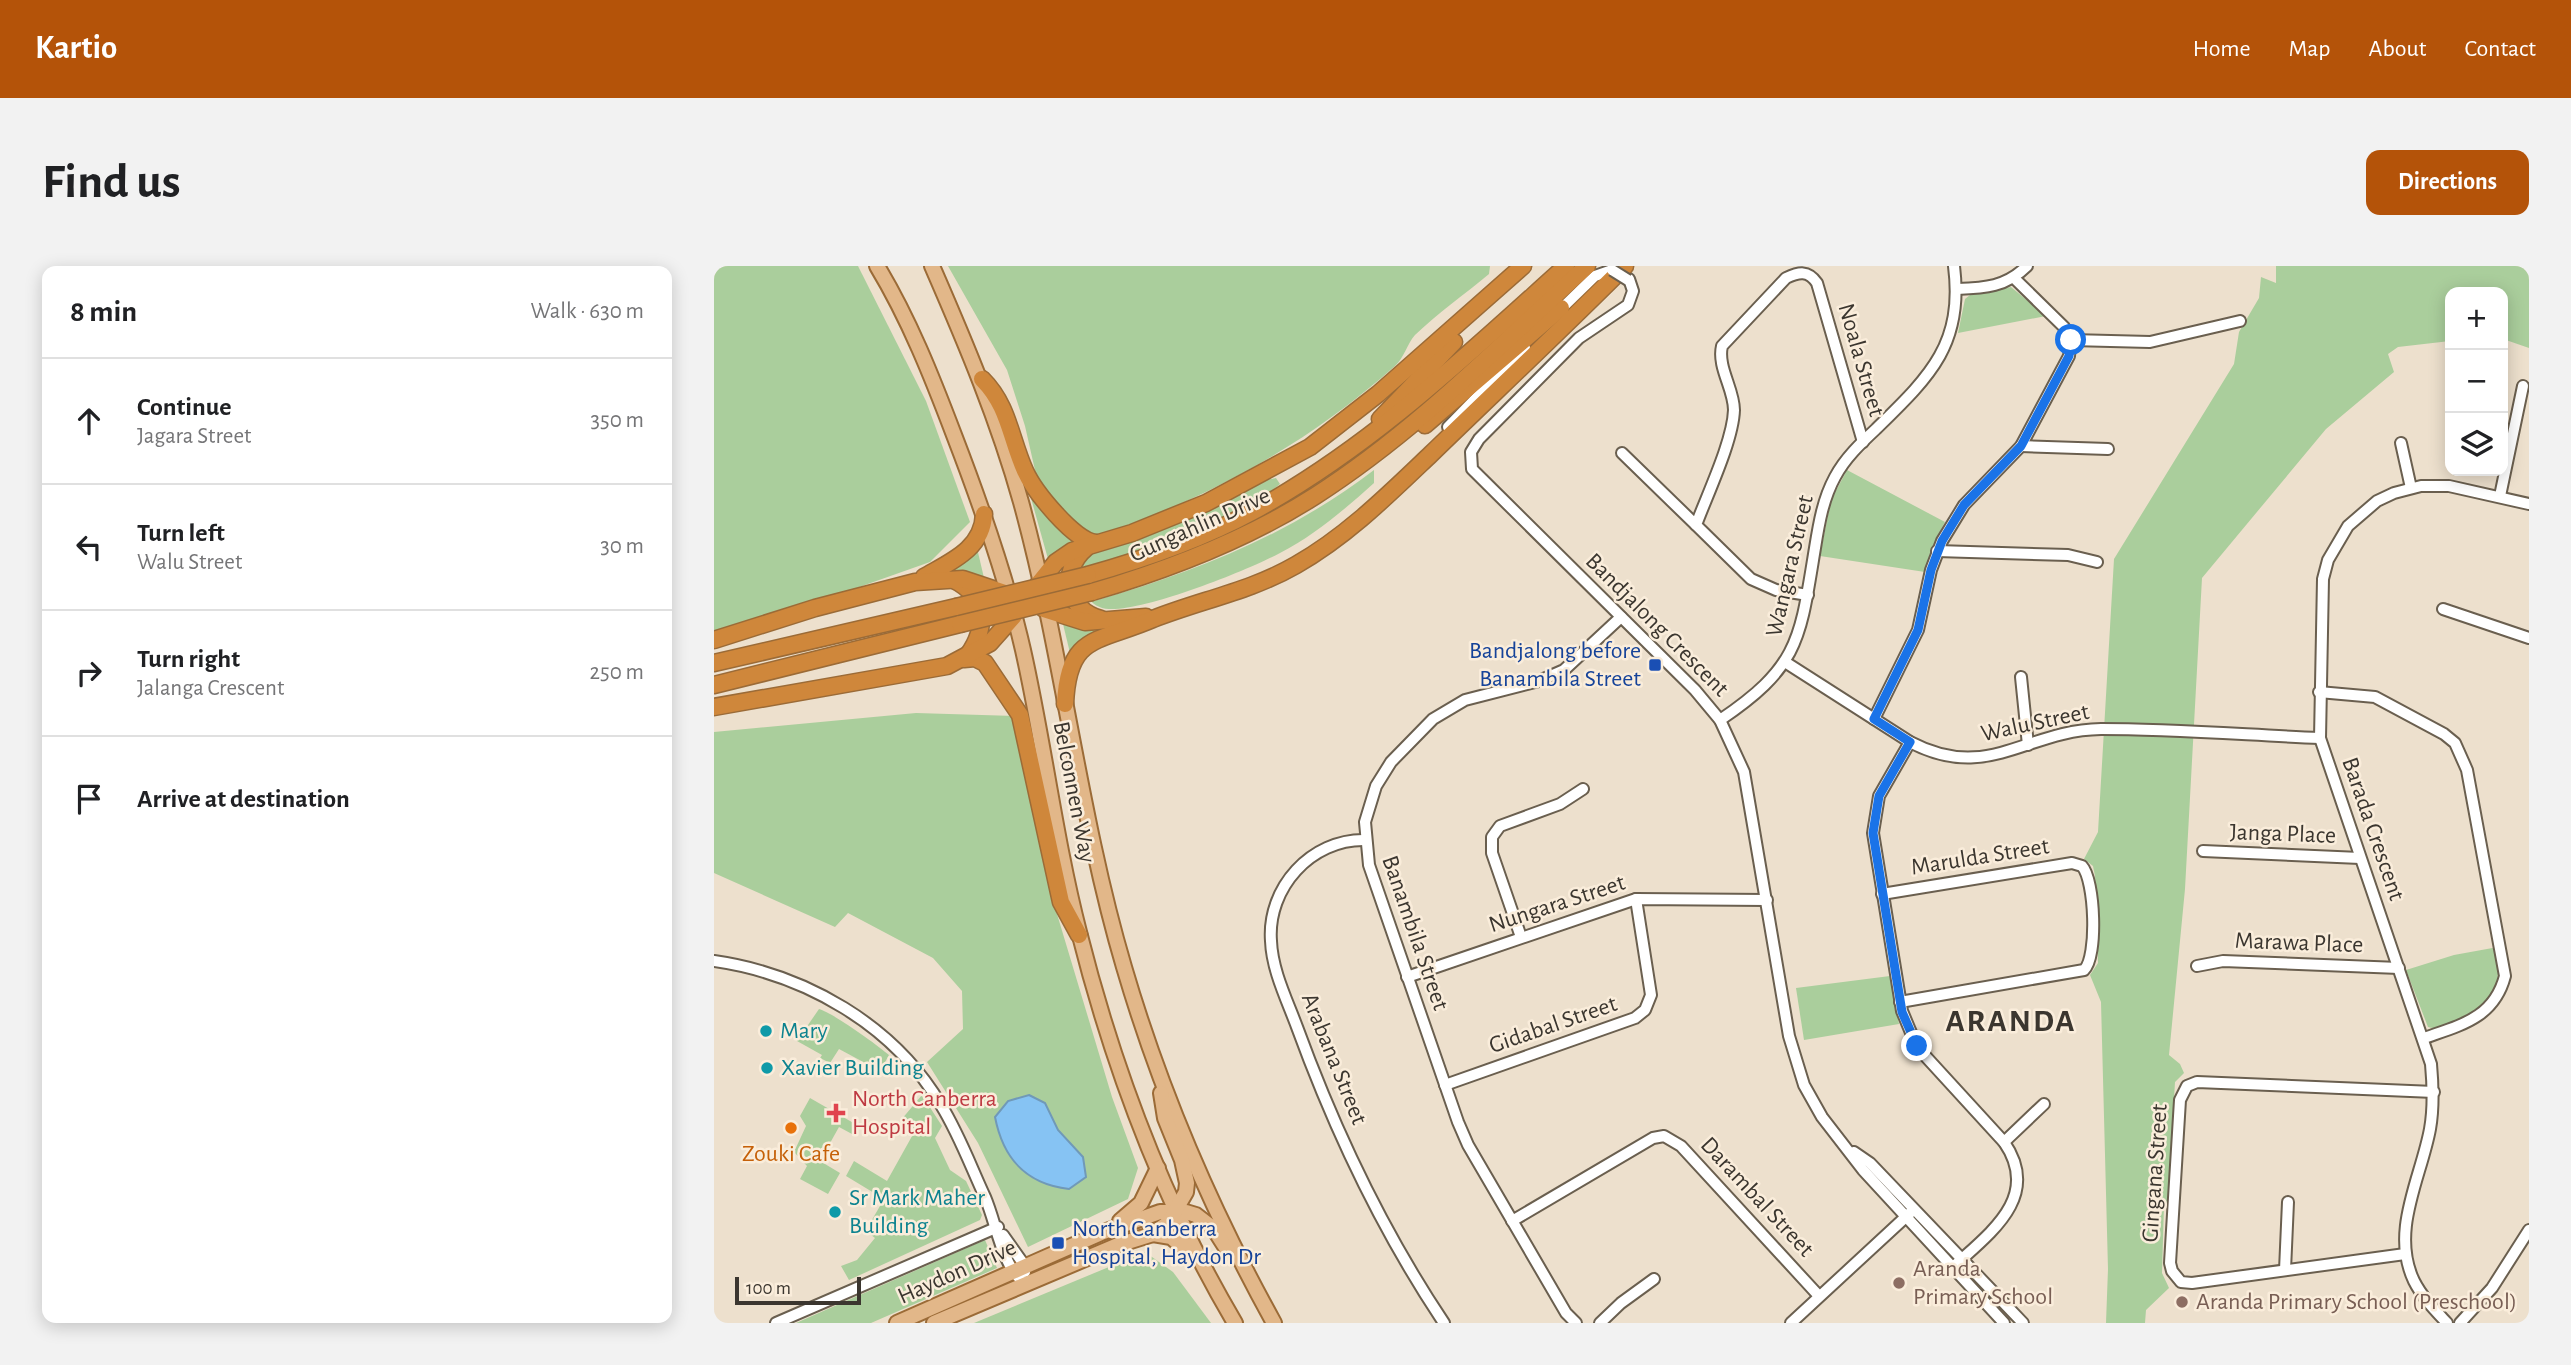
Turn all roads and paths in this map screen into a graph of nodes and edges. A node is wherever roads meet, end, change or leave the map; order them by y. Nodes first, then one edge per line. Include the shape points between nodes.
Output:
1 (877, 266) edge
2 (932, 266) edge
3 (1522, 266) edge
4 (1533, 266) edge
5 (1566, 266) edge
6 (1587, 266) edge
7 (1954, 266) edge
8 (2027, 266) edge
9 (1624, 274) edge
10 (2014, 278) junction
11 (1957, 289) junction
12 (1495, 301) junction
13 (1561, 308) junction
14 (2240, 320) dead end
15 (2071, 340) junction
16 (982, 379) junction
17 (2523, 386) dead end
18 (1863, 442) junction
19 (2401, 443) dead end
20 (2021, 446) junction
21 (1310, 447) junction
22 (2108, 449) dead end
23 (1345, 453) junction
24 (1622, 453) dead end
25 (2411, 488) junction
26 (1315, 496) junction
27 (2500, 496) junction
28 (2529, 504) edge
29 (1367, 513) junction
30 (985, 514) junction
31 (1696, 526) junction
32 (1093, 544) junction
33 (1937, 551) junction
34 (2097, 562) dead end
35 (952, 579) junction
36 (915, 582) junction
37 (1039, 583) junction
38 (1008, 594) junction
39 (1808, 595) junction
40 (1025, 601) junction
41 (2443, 609) dead end
42 (1044, 610) junction
43 (1014, 616) junction
44 (1162, 616) junction
45 (1621, 617) junction
46 (1114, 620) junction
47 (2529, 638) edge
48 (714, 640) edge
49 (964, 659) junction
50 (1786, 662) junction
51 (714, 663) edge
52 (2021, 677) dead end
53 (714, 685) edge
54 (2319, 692) junction
55 (1065, 704) junction
56 (714, 707) edge
57 (1874, 719) junction
58 (1720, 720) junction
59 (2320, 738) junction
60 (1910, 742) junction
61 (2028, 746) junction
62 (1583, 789) dead end
63 (1365, 840) junction
64 (2203, 851) dead end
65 (2360, 858) junction
66 (1882, 894) junction
67 (1636, 899) junction
68 (1767, 900) junction
69 (1080, 934) junction
70 (1521, 937) junction
71 (714, 961) edge
72 (2197, 966) dead end
73 (2399, 968) junction
74 (1407, 977) junction
75 (1900, 1002) junction
76 (2424, 1038) junction
77 (1158, 1071) junction
78 (1445, 1085) junction
79 (2434, 1092) junction
80 (2044, 1104) dead end
81 (2004, 1142) junction
82 (1158, 1168) junction
83 (2288, 1202) dead end
84 (1177, 1212) junction
85 (1910, 1213) junction
86 (1512, 1221) junction
87 (998, 1227) junction
88 (2529, 1230) edge
89 (1101, 1233) junction
90 (1153, 1234) junction
91 (2406, 1254) junction
92 (1199, 1262) junction
93 (1957, 1264) junction
94 (1025, 1266) junction
95 (2284, 1270) junction
96 (1011, 1272) junction
97 (1247, 1274) junction
98 (1654, 1279) dead end
99 (1024, 1283) junction
100 (1819, 1296) junction
101 (775, 1323) edge
102 (897, 1323) edge
103 (934, 1323) edge
104 (1236, 1323) edge
105 (1274, 1323) edge
106 (1444, 1323) edge
107 (1576, 1323) edge
108 (1600, 1323) edge
109 (1791, 1323) edge
110 (2004, 1323) edge
111 (2023, 1323) edge
112 (2447, 1323) edge
113 (2460, 1323) edge

1 - 30 main road, Belconnen Way via 897,298
2 - 16 main road, Belconnen Way
3 - 21 highway via 1378,394
4 - 12 street
5 - 23 highway, Gungahlin Drive via 1410,406
6 - 26 highway, Gungahlin Drive via 1407,428
7 - 11 street, Wangara Street
8 - 10 street
9 - 13 street via 1595,275
9 - 29 highway
9 - 45 street, Bandjalong Crescent via 1633,294 1628,305 1579,338 1479,439 1470,458 1476,476
10 - 11 street via 1996,286
10 - 15 street via 2064,327
11 - 18 street, Wangara Street via 1952,328 1941,357 1916,390
12 - 21 street via 1377,405 1326,443
12 - 23 highway
13 - 26 highway via 1432,420 1345,483
13 - 29 street
14 - 15 street via 2150,342
15 - 20 street via 2069,356
16 - 32 highway via 1003,406 1034,485 1079,538
16 - 37 main road, Belconnen Way via 1021,504
17 - 27 street
18 - 31 street, Noala Street via 1817,283 1810,275 1796,273 1722,346 1733,418
18 - 39 street, Wangara Street via 1846,460 1827,493
19 - 25 street
20 - 22 street
20 - 33 street via 1964,505
21 - 32 highway via 1206,503
23 - 51 highway, Gungahlin Drive, bridge via 1241,518 1177,546 1088,575
24 - 31 street
25 - 27 street, Barada Crescent via 2449,486
25 - 54 street, Barada Crescent via 2361,512 2328,560 2320,598
26 - 53 highway, Gungahlin Drive, bridge via 1203,555 1092,592
27 - 28 street, Barada Crescent
29 - 44 highway via 1273,577
30 - 36 highway via 973,545
30 - 38 main road, Belconnen Way
31 - 39 street via 1751,579 1776,590
32 - 37 highway via 1060,558
32 - 46 highway via 1072,565 1070,591 1085,613
33 - 34 street via 2068,555
33 - 57 street via 1918,630
35 - 36 highway
35 - 38 highway via 981,582
35 - 49 highway via 973,594 982,614 980,634
36 - 48 highway
37 - 40 main road
37 - 42 main road, Belconnen Way
38 - 40 main road
38 - 43 main road, Belconnen Way
39 - 50 street, Wangara Street via 1801,629
40 - 42 main road
40 - 43 main road
41 - 47 street
42 - 46 highway via 1073,620
42 - 55 main road, Belconnen Way
43 - 49 highway via 997,637
43 - 69 main road, Belconnen Way
44 - 46 highway
44 - 55 highway via 1081,649 1067,671
45 - 58 street, Bandjalong Crescent
45 - 63 street, Banambila Street via 1564,670 1465,700 1433,719 1380,777 1369,803
49 - 56 highway via 935,670
49 - 69 highway via 985,663 1020,715 1061,902
50 - 57 street, Walu Street
50 - 58 street, Wangara Street via 1761,690
52 - 61 street
54 - 59 street, Barada Crescent
54 - 76 street via 2375,697 2444,734 2459,749 2467,770 2505,976 2496,1000 2483,1014
55 - 77 main road, Belconnen Way via 1101,878
57 - 60 street, Walu Street
58 - 68 street, Bandjalong Crescent via 1744,772
59 - 61 street, Walu Street via 2101,729 2071,732
59 - 65 street, Barada Crescent
60 - 61 street, Walu Street via 1936,754 1965,758 1985,758
60 - 66 street via 1887,778 1875,814 1873,833
62 - 70 street via 1560,804 1500,826 1492,836 1492,853
63 - 74 street, Banambila Street via 1368,865
63 - 106 street, Arabana Street via 1325,848 1298,868 1282,890 1273,915 1273,956 1343,1140 1401,1253
64 - 65 street, Janga Place
65 - 73 street, Barada Crescent
66 - 75 street
66 - 75 street, Marulda Street via 2072,863 2082,866 2091,882 2093,953 2084,970
67 - 68 street, Nungara Street
67 - 70 street, Nungara Street
67 - 78 street, Gidabal Street via 1651,986 1645,1010 1635,1018
68 - 85 street, Bandjalong Crescent via 1795,1061 1804,1085 1822,1117 1847,1146 1870,1163
69 - 82 main road, Belconnen Way via 1102,1012
70 - 74 street, Nungara Street
71 - 87 street via 757,970 816,992 896,1049 941,1104
72 - 73 street, Marawa Place via 2223,961
73 - 76 street, Barada Crescent
74 - 78 street, Banambila Street
75 - 81 street via 1917,1046
76 - 79 street, Barada Crescent
77 - 84 main road via 1165,1118 1187,1173 1186,1192
77 - 97 main road, Belconnen Way
78 - 86 street, Banambila Street via 1468,1145
79 - 91 street, Barada Crescent via 2430,1131 2406,1222
79 - 95 street, Gingana Street via 2197,1082 2182,1092 2172,1271 2176,1278 2189,1284
80 - 81 street
81 - 93 street via 2016,1168 2014,1200 2000,1223
82 - 84 main road, Belconnen Way
82 - 89 main road via 1134,1213
83 - 95 street
84 - 89 main road, Haydon Drive via 1154,1214
84 - 90 main road, Haydon Drive
84 - 92 main road, Belconnen Way
84 - 97 main road via 1196,1215 1208,1224
85 - 93 street, Bandjalong Crescent
85 - 100 street
86 - 100 street, Darambal Street via 1664,1136 1677,1142
86 - 107 street, Banambila Street
87 - 94 street
87 - 96 street
87 - 101 street
88 - 113 street via 2493,1288
89 - 94 main road, Haydon Drive
90 - 92 main road via 1182,1244
90 - 99 main road, Haydon Drive
91 - 95 street, Gingana Street
91 - 112 street, Barada Crescent via 2414,1281
92 - 104 main road, Belconnen Way
93 - 110 street, Bandjalong Crescent
93 - 111 street, Bandjalong Crescent
94 - 96 main road, Haydon Drive
94 - 99 street
96 - 99 street
96 - 102 main road, Haydon Drive
97 - 105 main road, Belconnen Way
98 - 108 street
99 - 103 main road, Haydon Drive
100 - 109 street

